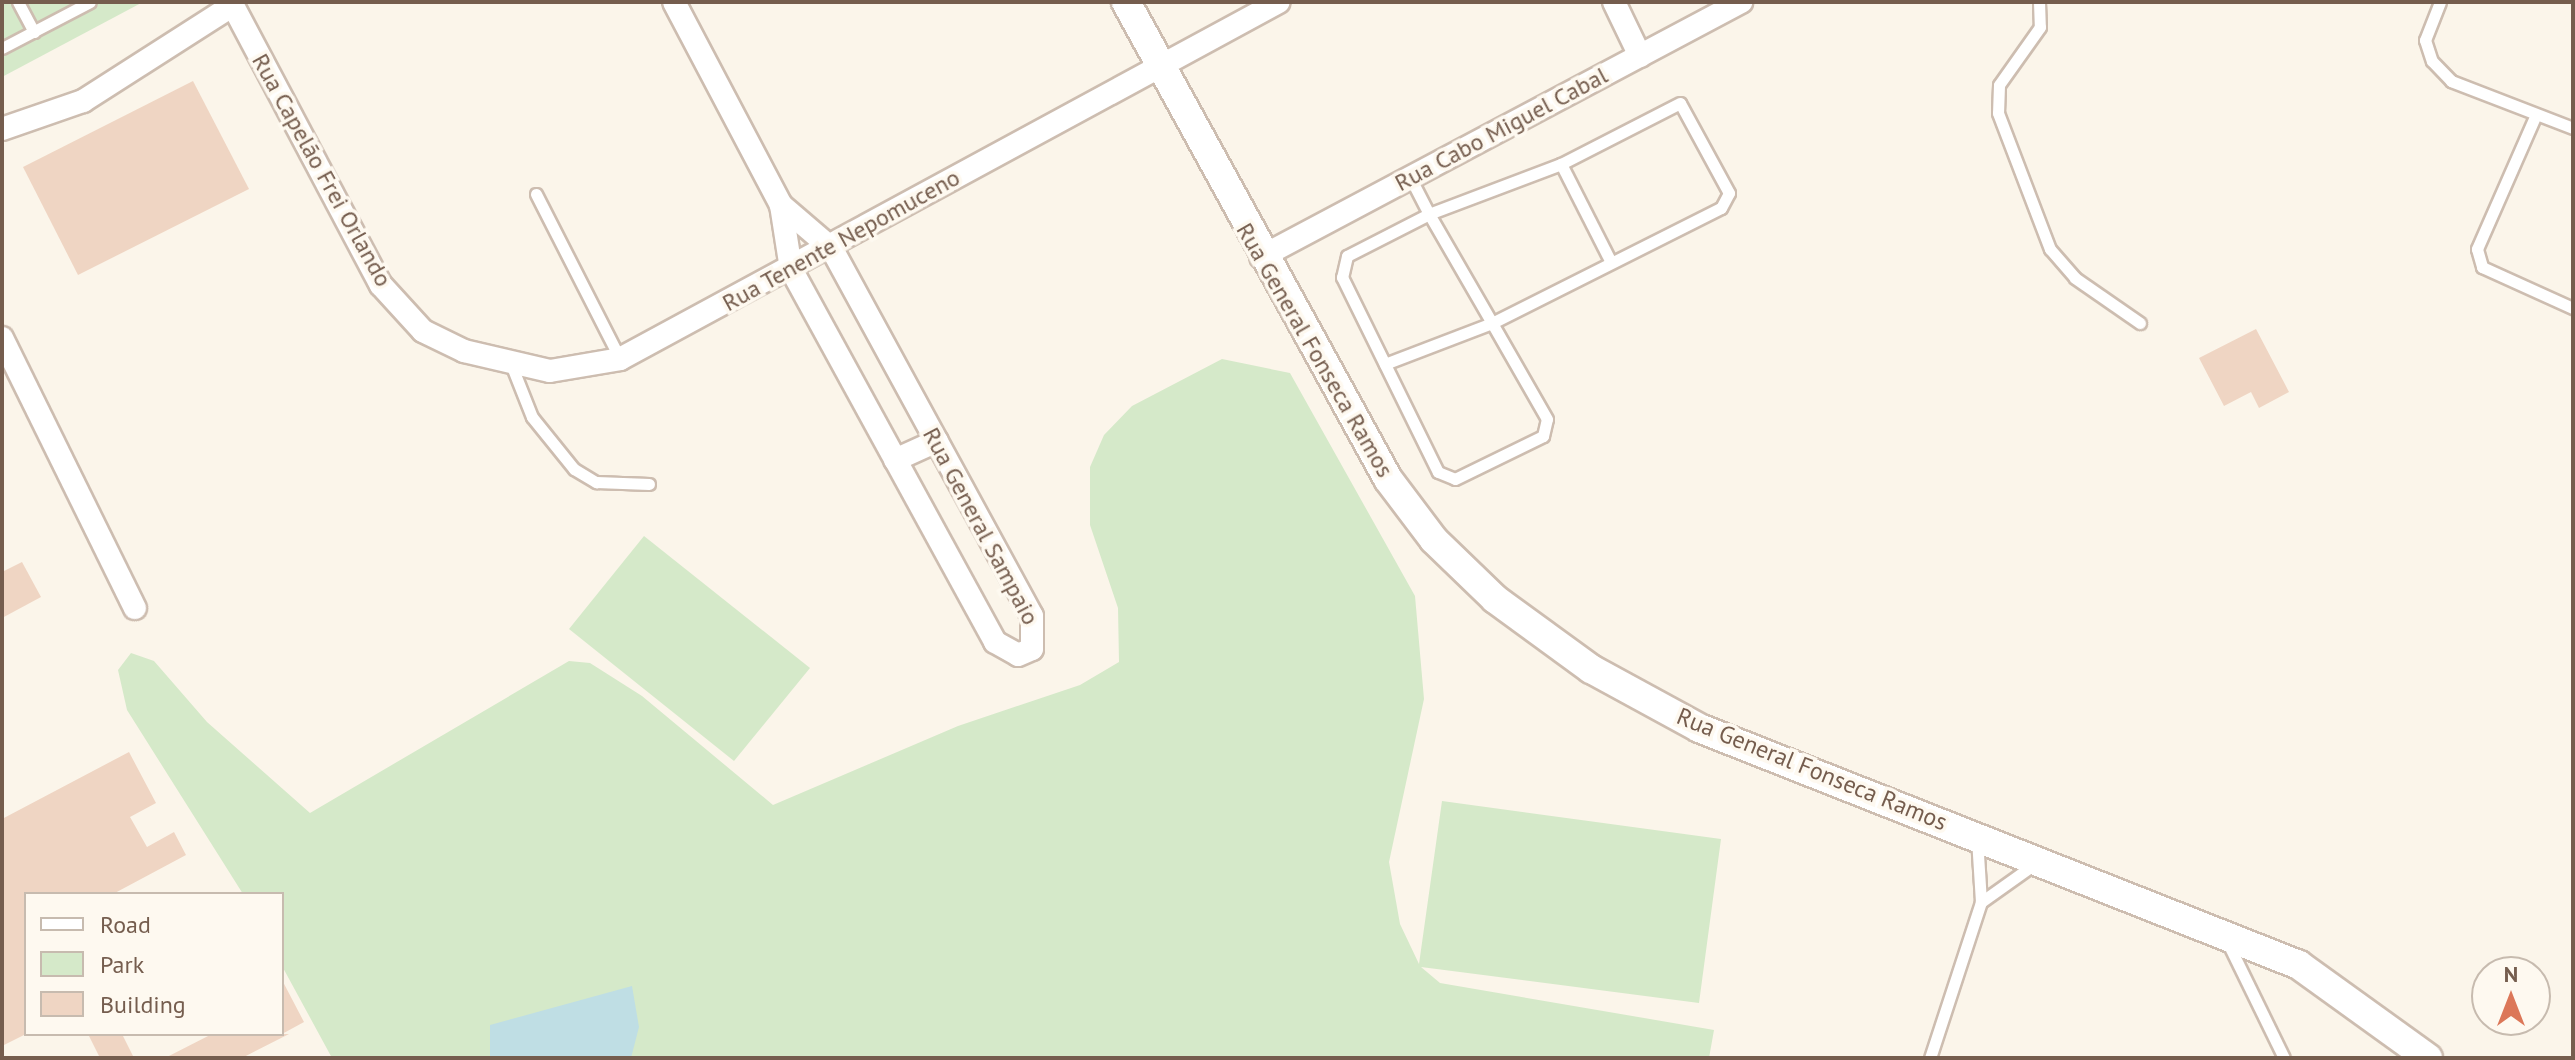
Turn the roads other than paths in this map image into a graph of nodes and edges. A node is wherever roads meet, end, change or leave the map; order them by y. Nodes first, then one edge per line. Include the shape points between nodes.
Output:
1 (18, 2) edge
2 (90, 2) edge
3 (674, 2) edge
4 (1126, 2) edge
5 (1279, 2) edge
6 (1614, 2) edge
7 (1741, 2) edge
8 (2039, 2) edge
9 (2440, 2) edge
10 (232, 4) edge
11 (34, 32) junction
12 (2, 48) edge
13 (1640, 56) junction
14 (1157, 64) junction
15 (2534, 119) junction
16 (2573, 128) edge
17 (2, 129) edge
18 (1561, 164) junction
19 (1410, 177) junction
20 (536, 194) dead end
21 (781, 205) junction
22 (1429, 214) junction
23 (831, 248) junction
24 (1261, 257) junction
25 (1610, 260) junction
26 (791, 269) junction
27 (2573, 308) edge
28 (1492, 323) junction
29 (2140, 323) dead end
30 (2, 338) edge
31 (620, 359) junction
32 (511, 364) junction
33 (1385, 364) junction
34 (937, 441) junction
35 (895, 460) junction
36 (649, 484) dead end
37 (135, 608) dead end
38 (1977, 836) junction
39 (2037, 862) junction
40 (1981, 902) junction
41 (2224, 930) junction
42 (1930, 1058) edge
43 (2284, 1058) edge
44 (2428, 1058) edge

1 - 11 lane
2 - 11 lane
3 - 21 street, Rua General Sampaio
4 - 14 street, Rua General Fonseca Ramos
5 - 14 street, Rua Tenente Nepomuceno
6 - 13 street
7 - 13 street, Rua Cabo Miguel Cabal
8 - 29 lane via 2040,27 1999,85 1998,113 2050,249 2075,278
9 - 15 lane via 2425,40 2432,61 2451,81
10 - 17 street via 83,101
10 - 32 street, Rua Capelão Frei Orlando via 381,285 423,331
11 - 12 lane
13 - 19 street, Rua Cabo Miguel Cabal
14 - 23 street, Rua Tenente Nepomuceno
14 - 24 street, Rua General Fonseca Ramos
15 - 16 lane
15 - 27 lane via 2477,249 2482,267
18 - 22 lane
18 - 25 lane
18 - 25 lane via 1680,103 1691,111 1727,203
19 - 22 lane
19 - 24 street, Rua Cabo Miguel Cabal
20 - 31 lane
21 - 23 street, Rua General Sampaio
21 - 26 street, Rua General Sampaio
22 - 28 lane
22 - 33 lane via 1342,264
23 - 26 street, Rua Tenente Nepomuceno
23 - 34 street, Rua General Sampaio
24 - 38 street, Rua General Fonseca Ramos via 1388,479 1434,540 1495,599 1591,669 1699,728
25 - 28 lane
26 - 31 street, Rua Tenente Nepomuceno
26 - 35 street, Rua General Sampaio
28 - 33 lane
28 - 33 lane via 1548,430 1455,479 1438,472
30 - 37 street
31 - 32 street, Rua Tenente Nepomuceno via 550,371
32 - 36 lane via 532,417 574,469 596,482
34 - 35 street
34 - 35 street, Rua General Sampaio via 1032,616 1032,649 1018,655 995,642
38 - 39 street, Rua General Fonseca Ramos
38 - 40 lane
39 - 40 lane
39 - 41 street, Rua General Fonseca Ramos
40 - 42 lane
41 - 43 lane via 2230,959
41 - 44 street, Rua General Fonseca Ramos via 2355,1000

